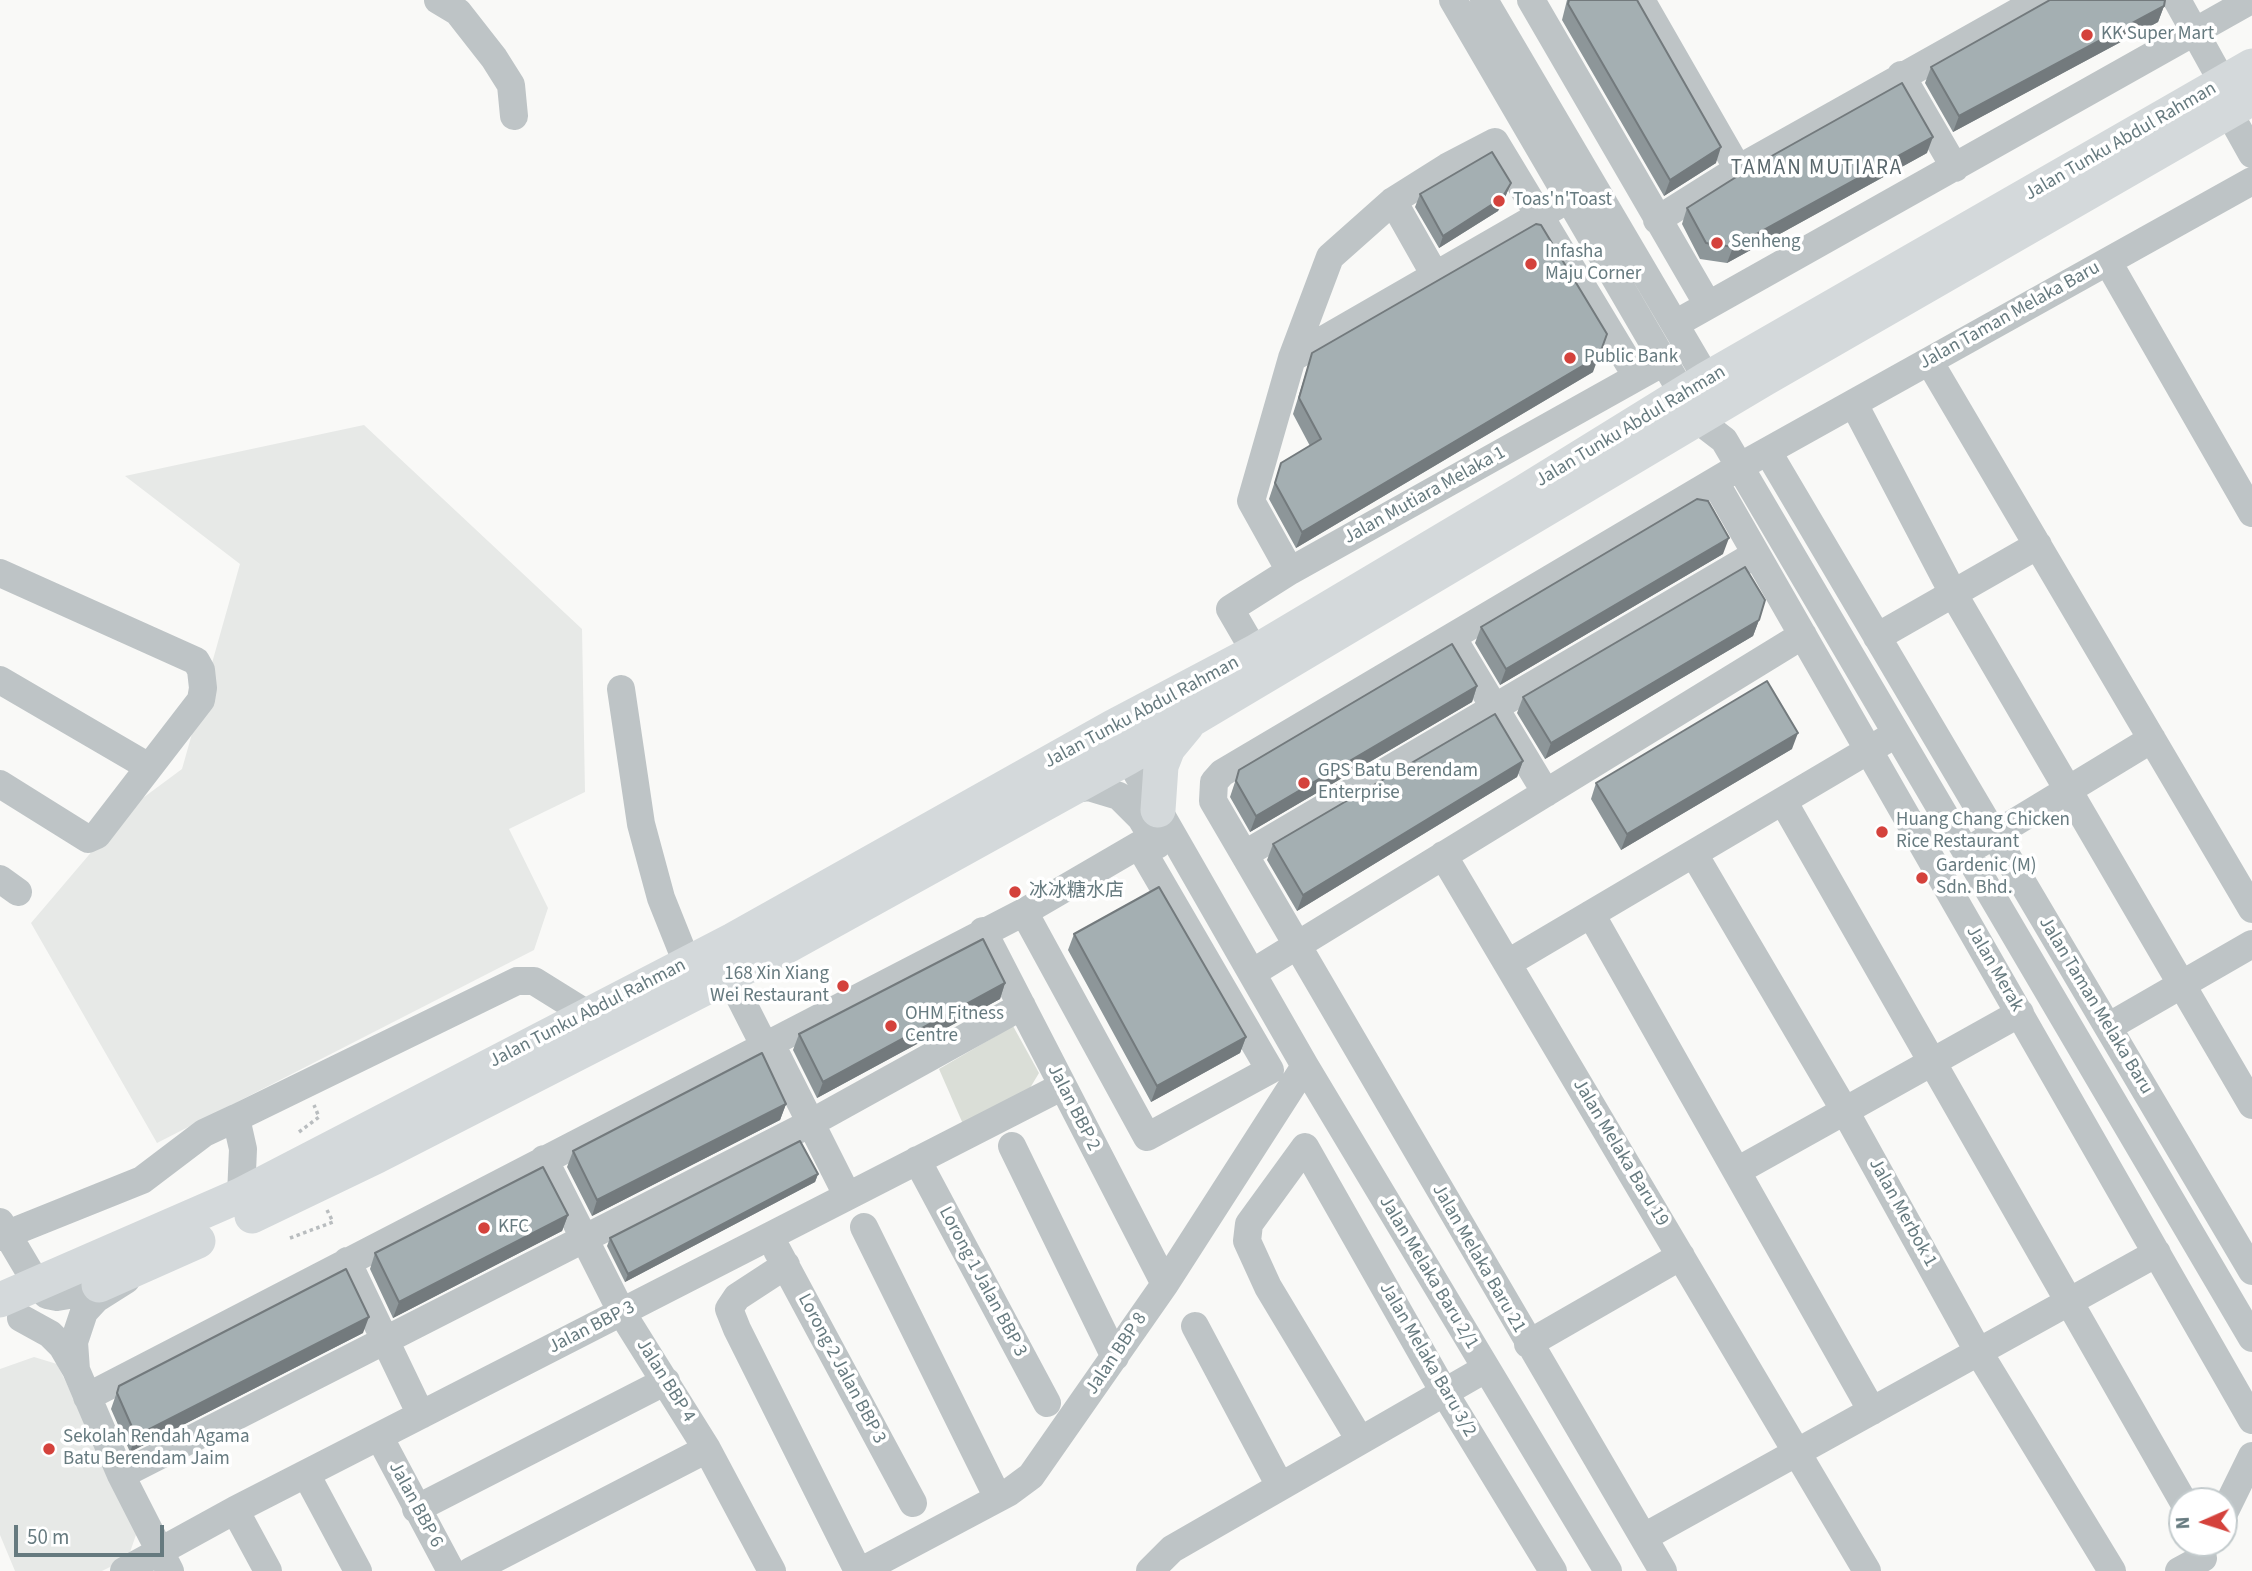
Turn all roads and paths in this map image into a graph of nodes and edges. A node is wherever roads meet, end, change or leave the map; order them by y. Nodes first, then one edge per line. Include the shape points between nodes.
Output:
1 (438, 0) edge
2 (1453, 0) edge
3 (1484, 0) edge
4 (1641, 0) edge
5 (2039, 0) edge
6 (2177, 0) edge
7 (2251, 0) edge
8 (1541, 4) edge
9 (2194, 31) junction
10 (1491, 38) junction
11 (1902, 75) junction
12 (2239, 90) edge
13 (514, 116) dead end
14 (2252, 154) edge
15 (1738, 169) junction
16 (1955, 169) junction
17 (2252, 181) edge
18 (1581, 191) junction
19 (1393, 201) junction
20 (1540, 215) junction
21 (1657, 220) junction
22 (2108, 262) junction
23 (1436, 276) junction
24 (1708, 305) junction
25 (1675, 324) junction
26 (1292, 358) junction
27 (1929, 361) junction
28 (1665, 362) junction
29 (1637, 377) junction
30 (1854, 404) junction
31 (1707, 408) junction
32 (1768, 452) junction
33 (1740, 467) junction
34 (1715, 482) junction
35 (2252, 513) edge
36 (2038, 545) junction
37 (1756, 554) junction
38 (1290, 571) junction
39 (0, 573) edge
40 (1953, 593) junction
41 (1803, 635) junction
42 (1452, 637) junction
43 (1877, 637) junction
44 (1255, 652) junction
45 (0, 680) edge
46 (621, 689) dead end
47 (1494, 708) junction
48 (1197, 715) junction
49 (1895, 734) junction
50 (2152, 739) junction
51 (1119, 743) junction
52 (1868, 750) junction
53 (149, 767) junction
54 (0, 784) edge
55 (1066, 790) junction
56 (2069, 790) junction
57 (1546, 793) junction
58 (1783, 801) junction
59 (1158, 810) junction
60 (1995, 836) junction
61 (1964, 852) junction
62 (1694, 853) junction
63 (1245, 854) junction
64 (1443, 855) junction
65 (2252, 909) edge
66 (1024, 912) junction
67 (1591, 914) junction
68 (983, 931) junction
69 (2252, 944) edge
70 (1296, 946) junction
71 (687, 962) junction
72 (1508, 963) junction
73 (1252, 973) junction
74 (729, 975) junction
75 (2181, 984) junction
76 (2085, 989) junction
77 (1022, 1006) junction
78 (2054, 1006) junction
79 (587, 1014) junction
80 (2022, 1018) junction
81 (2108, 1027) junction
82 (767, 1044) junction
83 (1930, 1063) junction
84 (1305, 1066) junction
85 (306, 1084) junction
86 (1061, 1087) junction
87 (2252, 1105) edge
88 (1845, 1111) junction
89 (236, 1118) junction
90 (809, 1124) junction
91 (289, 1140) dead end
92 (1012, 1146) dead end
93 (544, 1160) junction
94 (917, 1160) junction
95 (1737, 1171) junction
96 (241, 1195) junction
97 (847, 1195) junction
98 (333, 1222) dead end
99 (864, 1227) dead end
100 (3, 1231) edge
101 (769, 1235) junction
102 (290, 1238) dead end
103 (584, 1238) junction
104 (2157, 1253) junction
105 (1681, 1256) junction
106 (347, 1261) junction
107 (151, 1263) junction
108 (786, 1265) junction
109 (2252, 1271) edge
110 (1165, 1284) junction
111 (38, 1286) junction
112 (81, 1293) junction
113 (2067, 1303) junction
114 (622, 1313) junction
115 (7, 1315) edge
116 (1195, 1326) dead end
117 (2252, 1338) edge
118 (386, 1342) junction
119 (1528, 1343) junction
120 (1978, 1351) junction
121 (1115, 1357) junction
122 (1485, 1369) junction
123 (76, 1370) junction
124 (666, 1381) junction
125 (1444, 1392) junction
126 (88, 1397) junction
127 (1047, 1403) dead end
128 (1872, 1411) junction
129 (421, 1415) junction
130 (2252, 1420) edge
131 (380, 1438) junction
132 (1360, 1440) junction
133 (707, 1449) junction
134 (1797, 1452) junction
135 (2252, 1456) edge
136 (306, 1474) junction
137 (121, 1475) junction
138 (1280, 1486) junction
139 (2175, 1487) edge
140 (2237, 1487) edge
141 (998, 1498) junction
142 (913, 1503) dead end
143 (416, 1509) junction
144 (235, 1510) junction
145 (1644, 1537) junction
146 (164, 1561) edge
147 (124, 1571) edge
148 (268, 1571) edge
149 (358, 1571) edge
150 (451, 1571) edge
151 (471, 1571) edge
152 (772, 1571) edge
153 (859, 1571) edge
154 (1150, 1571) edge
155 (1553, 1571) edge
156 (1608, 1571) edge
157 (1663, 1571) edge
158 (1867, 1571) edge
159 (2112, 1571) edge

1 - 13 street via 458,12 494,58 511,85
2 - 10 street
3 - 10 street
4 - 15 street
5 - 11 street
6 - 9 street
7 - 9 street
8 - 10 street
8 - 21 street
9 - 12 street
9 - 16 street
10 - 18 street
11 - 15 street
11 - 16 street
12 - 14 street
12 - 31 main road, Jalan Tunku Abdul Rahman
15 - 21 street
16 - 24 street
17 - 22 street, Jalan Taman Melaka Baru
18 - 20 street
18 - 25 street
18 - 28 street
19 - 20 street via 1495,142
19 - 23 street
19 - 26 street via 1330,257
20 - 23 street
20 - 29 street
21 - 24 street
22 - 27 street, Jalan Taman Melaka Baru
22 - 35 street
23 - 26 street
24 - 25 street
25 - 31 street
26 - 38 street via 1251,501
27 - 30 street, Jalan Taman Melaka Baru
27 - 36 street
28 - 29 street, Jalan Mutiara Melaka 1
28 - 31 street
29 - 38 street, Jalan Mutiara Melaka 1
30 - 32 street, Jalan Taman Melaka Baru
30 - 40 street
31 - 33 street, Jalan Merak
31 - 44 main road, Jalan Tunku Abdul Rahman
31 - 48 main road, Jalan Tunku Abdul Rahman
32 - 33 street, Jalan Taman Melaka Baru
32 - 43 street, Jalan Taman Melaka Baru
33 - 34 street, Jalan Taman Melaka Baru
33 - 49 street, Jalan Merak
34 - 37 street, Jalan Merak
34 - 42 street, Jalan Taman Melaka Baru
36 - 40 street
36 - 50 street
37 - 41 street, Jalan Merak
37 - 47 street
38 - 44 street, Jalan Mutiara Melaka 1 via 1230,609
39 - 53 street via 196,661 201,670 201,699
40 - 43 street
40 - 56 street
41 - 52 street, Jalan Merak
41 - 57 street
42 - 47 street
42 - 63 street, Jalan Melaka Baru 21 via 1222,773 1211,790 1213,800
43 - 60 street, Jalan Taman Melaka Baru
44 - 51 main road, Jalan Tunku Abdul Rahman
45 - 53 street
46 - 71 street via 641,824 661,898
47 - 57 street
47 - 63 street
48 - 51 main road, Jalan Tunku Abdul Rahman
48 - 59 main road via 1168,748 1161,766
49 - 52 street
49 - 61 street, Jalan Merak
50 - 56 street
50 - 65 street
51 - 55 main road, Jalan Tunku Abdul Rahman
51 - 59 street
51 - 71 main road, Jalan Tunku Abdul Rahman
52 - 58 street
52 - 80 street, Jalan Merak
53 - 54 street via 97,835 88,839
55 - 73 street via 1104,789 1132,807 1205,924
55 - 74 main road, Jalan Tunku Abdul Rahman
56 - 60 street
56 - 75 street
57 - 64 street
58 - 62 street
58 - 83 street
59 - 73 street
60 - 61 street
60 - 76 street, Jalan Taman Melaka Baru
61 - 78 street, Jalan Merak
62 - 67 street
62 - 88 street, Jalan Merbok 1
63 - 70 street, Jalan Melaka Baru 21
64 - 70 street
64 - 72 street, Jalan Melaka Baru 19
66 - 66 street via 1139,845 1270,1070 1147,1137
66 - 68 street
67 - 72 street
67 - 95 street
68 - 77 street, Jalan BBP 2
68 - 82 street
69 - 75 street
70 - 73 street
70 - 119 street, Jalan Melaka Baru 21
71 - 79 main road, Jalan Tunku Abdul Rahman
72 - 105 street, Jalan Melaka Baru 19
73 - 84 street, Jalan Melaka Baru 2/1
74 - 82 street
74 - 107 main road, Jalan Tunku Abdul Rahman via 377,1156
75 - 81 street
75 - 87 street
76 - 78 street
76 - 81 street, Jalan Taman Melaka Baru
77 - 86 street, Jalan BBP 2
77 - 90 street
78 - 80 street
78 - 117 street, Jalan Merak
79 - 85 street via 534,981 517,981
79 - 96 main road, Jalan Tunku Abdul Rahman
80 - 83 street
80 - 104 street, Jalan Merak
81 - 109 street, Jalan Taman Melaka Baru
82 - 90 street
82 - 93 street
83 - 88 street
83 - 113 street
84 - 110 street, Jalan BBP 8
84 - 122 street, Jalan Melaka Baru 2/1
85 - 89 street
85 - 91 path via 319,1117
86 - 94 street, Jalan BBP 3
86 - 110 street, Jalan BBP 2
88 - 95 street
88 - 120 street, Jalan Merbok 1
89 - 96 street via 243,1149
89 - 100 street via 204,1133 142,1180
90 - 97 street
90 - 103 street
92 - 121 street
93 - 103 street, Jalan BBP 4
93 - 106 street
94 - 97 street, Jalan BBP 3
94 - 127 street, Lorong 1 Jalan BBP 3
95 - 128 street
96 - 111 main road, Jalan Tunku Abdul Rahman
97 - 101 street, Jalan BBP 3
98 - 102 path
99 - 141 street
100 - 111 street
101 - 108 street, Lorong 2 Jalan BBP 3
101 - 114 street, Jalan BBP 3
103 - 114 street, Jalan BBP 4
103 - 118 street
104 - 113 street
104 - 130 street, Jalan Merak
105 - 119 street
105 - 134 street, Jalan Melaka Baru 19
106 - 118 street
106 - 126 street
107 - 112 main road, Jalan Tunku Abdul Rahman
107 - 123 street via 84,1312 74,1342
108 - 142 street, Lorong 2 Jalan BBP 3
108 - 153 street via 737,1297 729,1309
110 - 121 street, Jalan BBP 8
111 - 112 street via 57,1297
111 - 115 main road, Jalan Tunku Abdul Rahman
112 - 115 main road, Jalan Tunku Abdul Rahman
113 - 120 street
113 - 139 street
114 - 124 street, Jalan BBP 4
114 - 129 street, Jalan BBP 3
115 - 123 street via 50,1334
116 - 138 street
118 - 129 street
118 - 137 street
119 - 145 street, Jalan Melaka Baru 21
120 - 128 street
120 - 159 street, Jalan Merbok 1
121 - 141 street, Jalan BBP 8 via 1047,1457 1031,1476
122 - 125 street
122 - 156 street, Jalan Melaka Baru 2/1
123 - 126 street
124 - 133 street, Jalan BBP 4
124 - 143 street
125 - 132 street
125 - 132 street, Jalan Melaka Baru 3/2 via 1305,1147 1249,1224 1247,1241 1268,1287
125 - 155 street, Jalan Melaka Baru 3/2
126 - 137 street
128 - 134 street
129 - 131 street, Jalan BBP 3
131 - 136 street, Jalan BBP 3
131 - 143 street, Jalan BBP 6
132 - 138 street
133 - 151 street
133 - 152 street, Jalan BBP 4
134 - 145 street
134 - 158 street, Jalan Melaka Baru 19
135 - 140 street
136 - 144 street, Jalan BBP 3
136 - 149 street
137 - 146 street
138 - 154 street via 1172,1549
141 - 153 street, Jalan BBP 8
143 - 150 street, Jalan BBP 6
144 - 146 street, Jalan BBP 3
144 - 148 street
145 - 157 street, Jalan Melaka Baru 21
146 - 147 street, Jalan BBP 3

